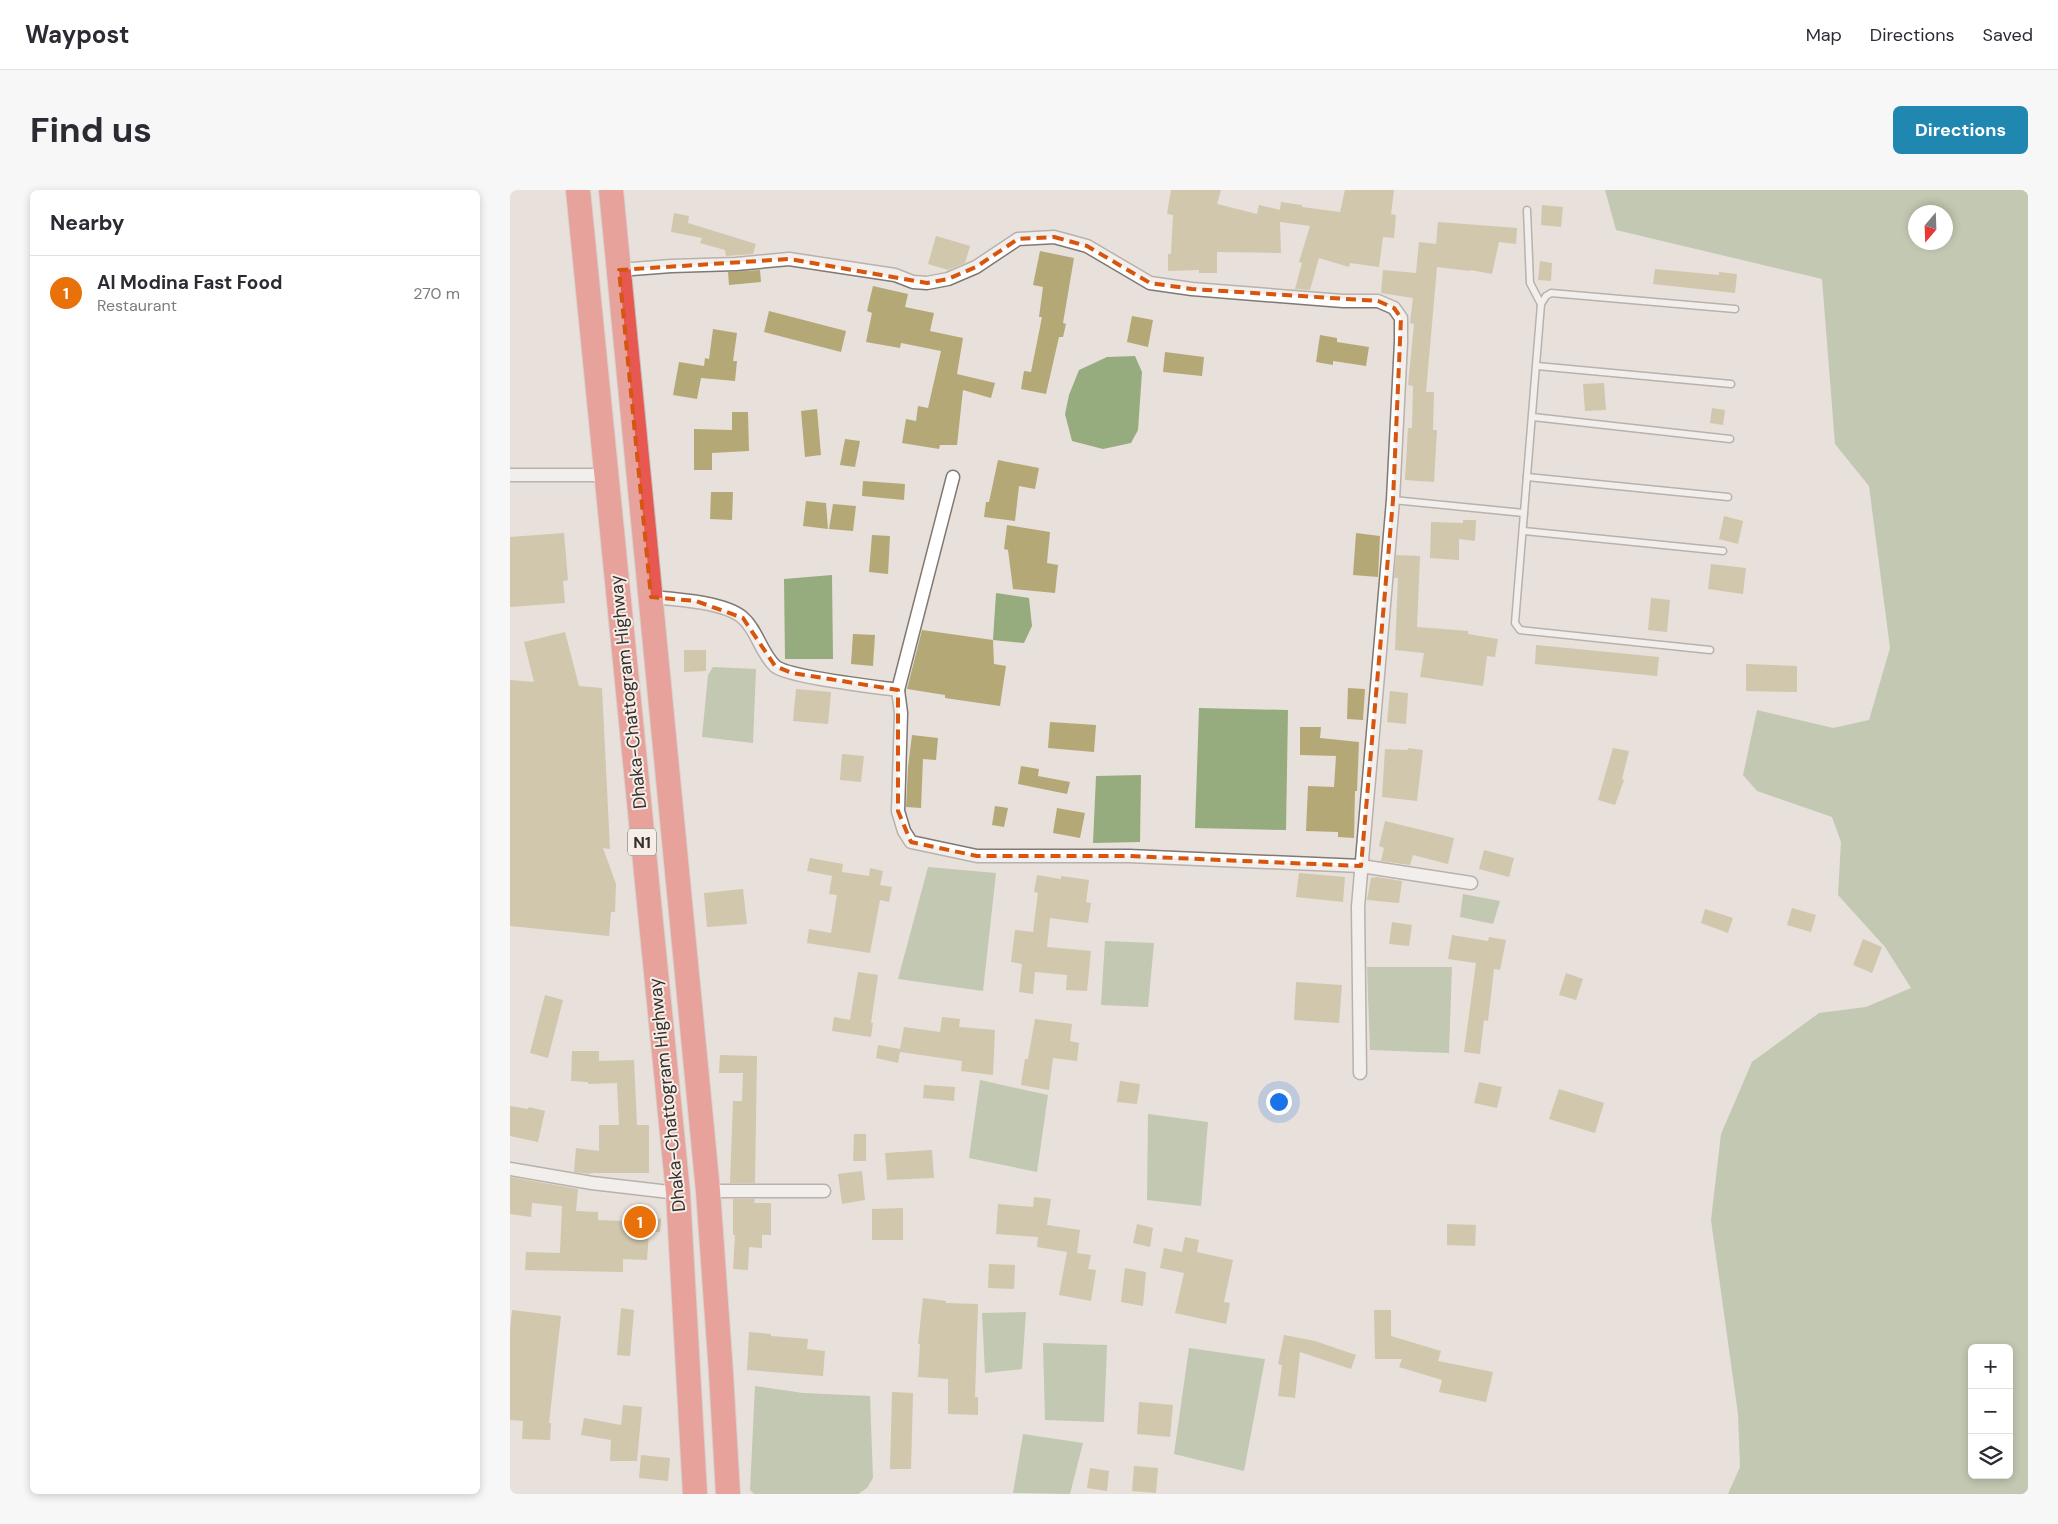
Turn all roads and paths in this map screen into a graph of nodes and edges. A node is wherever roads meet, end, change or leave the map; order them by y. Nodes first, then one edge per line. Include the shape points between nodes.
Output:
1 (578, 190) edge
2 (611, 190) edge
3 (1527, 210) dead end
4 (619, 270) junction
5 (1541, 304) junction
6 (1734, 309) dead end
7 (1537, 366) junction
8 (1731, 384) dead end
9 (1533, 417) junction
10 (1730, 438) dead end
11 (510, 475) edge
12 (607, 476) junction
13 (953, 477) dead end
14 (1527, 477) junction
15 (1728, 497) dead end
16 (1393, 500) junction
17 (1524, 513) junction
18 (1523, 531) junction
19 (1723, 551) dead end
20 (651, 597) junction
21 (1710, 650) dead end
22 (898, 690) junction
23 (1361, 866) junction
24 (1471, 883) dead end
25 (1360, 1073) dead end
26 (510, 1169) edge
27 (708, 1191) junction
28 (824, 1191) dead end
29 (678, 1194) junction
30 (695, 1494) edge
31 (728, 1494) edge

1 - 12 highway, Dhaka-Chattogram Highway / N1
2 - 4 highway, Dhaka-Chattogram Highway / N1
3 - 5 lane via 1530,283
4 - 16 street via 788,259 927,283 948,279 976,267 1018,239 1054,237 1087,246 1150,283 1343,301 1378,301 1394,308 1401,318
4 - 20 highway, Dhaka-Chattogram Highway / N1
5 - 6 lane via 1551,293
5 - 7 lane
7 - 8 lane
7 - 9 lane
9 - 10 lane
9 - 14 lane
11 - 12 street
12 - 29 highway, Dhaka-Chattogram Highway / N1
13 - 22 street
14 - 15 lane
14 - 17 lane
16 - 17 lane
16 - 23 street
17 - 18 lane
18 - 19 lane
18 - 21 lane via 1516,623 1520,630
20 - 22 street via 696,601 743,618 775,666 792,673
20 - 27 highway, Dhaka-Chattogram Highway / N1
22 - 23 street via 898,811 911,842 977,856 1129,856
23 - 24 street
23 - 25 street via 1358,916
26 - 29 street
27 - 28 street
27 - 31 highway, Dhaka-Chattogram Highway / N1
29 - 30 highway, Dhaka-Chattogram Highway / N1

